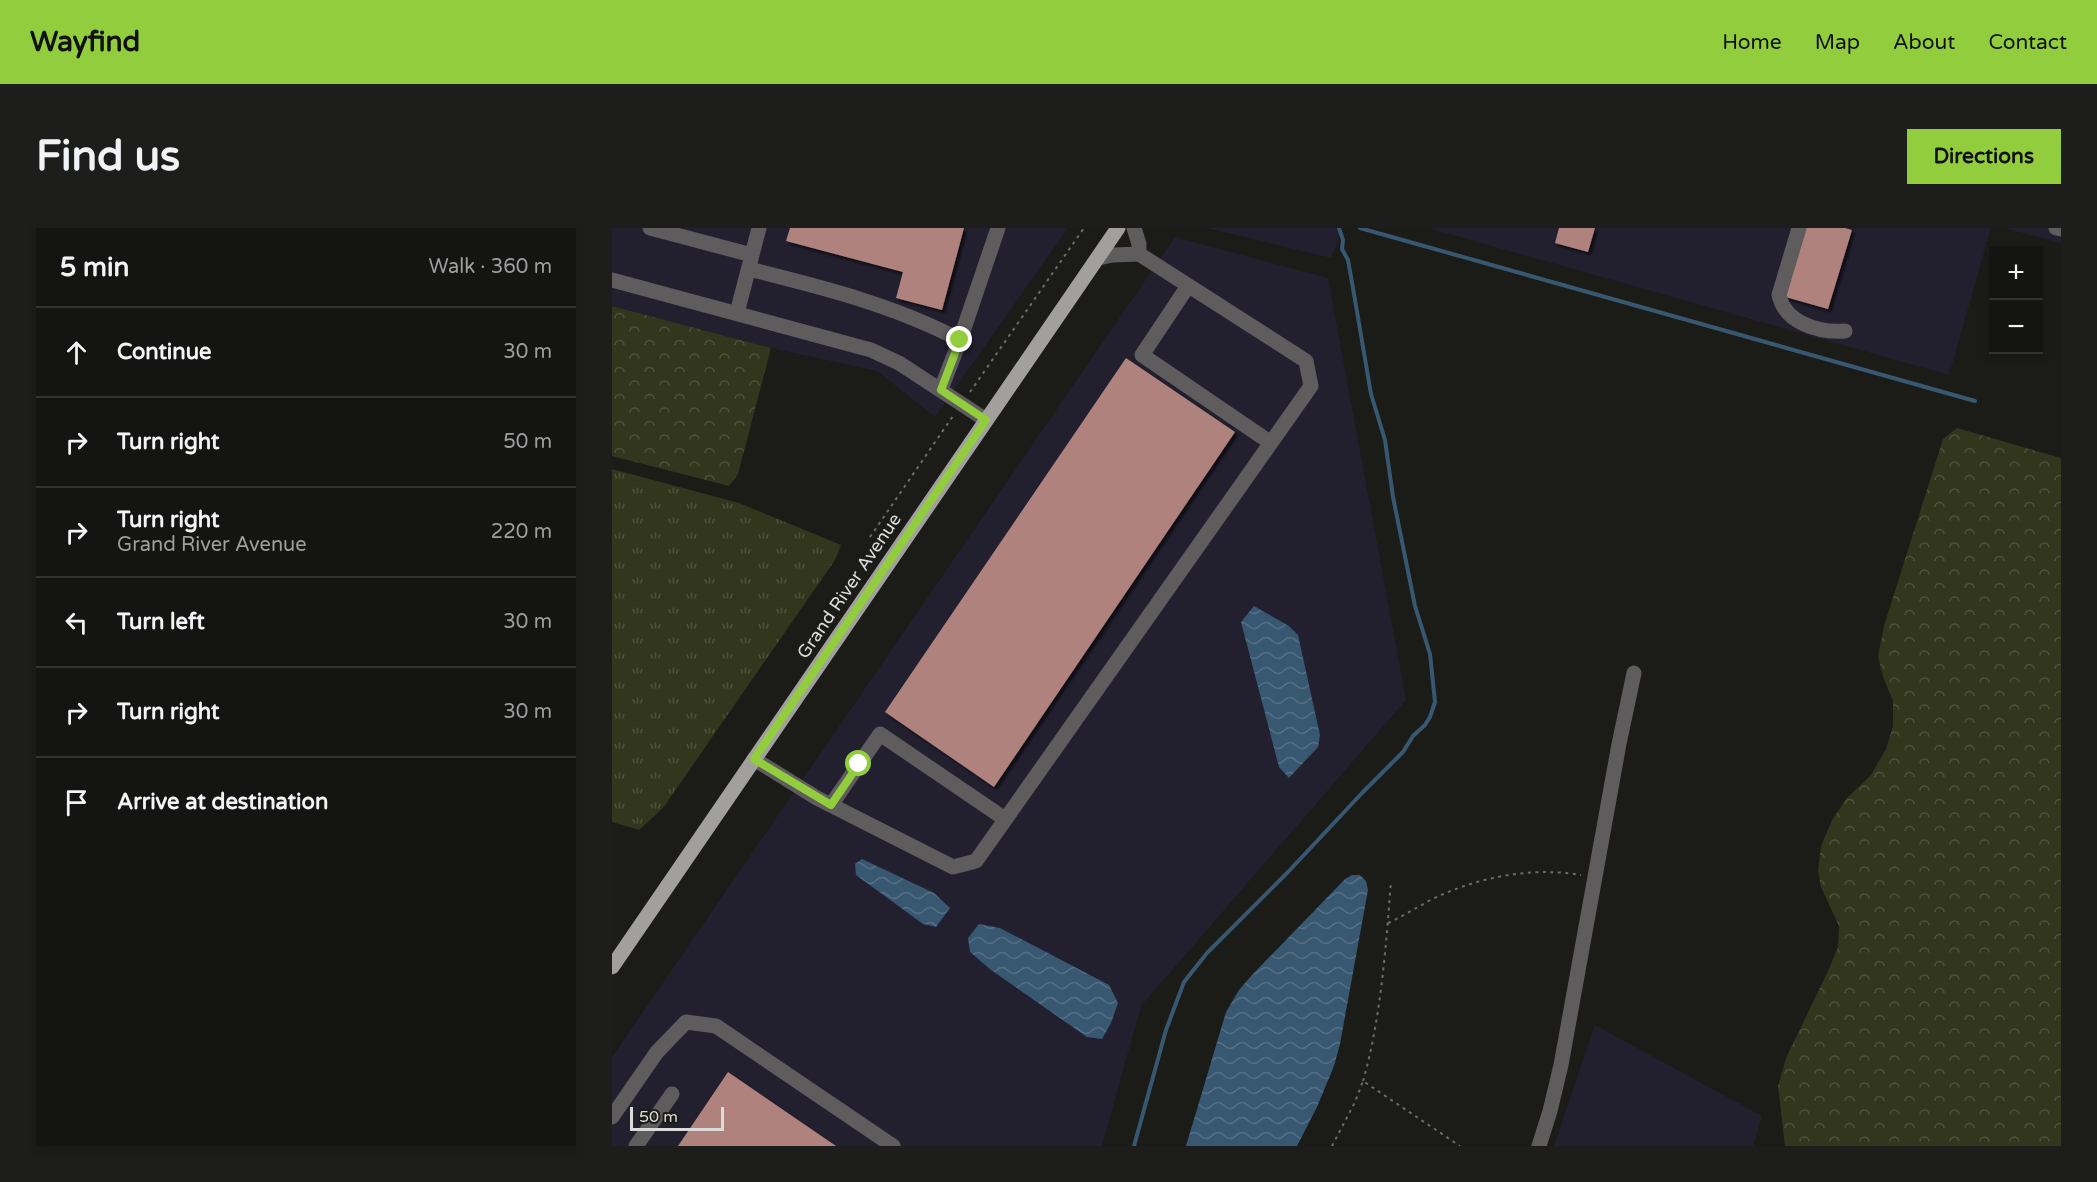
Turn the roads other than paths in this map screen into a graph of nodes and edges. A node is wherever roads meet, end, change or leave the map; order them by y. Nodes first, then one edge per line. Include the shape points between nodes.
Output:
1 (650, 228) edge
2 (759, 228) edge
3 (998, 228) edge
4 (1118, 228) edge
5 (1134, 228) edge
6 (1799, 228) edge
7 (2056, 228) edge
8 (2061, 229) edge
9 (1139, 254) junction
10 (1098, 258) junction
11 (751, 262) junction
12 (612, 280) edge
13 (1188, 286) junction
14 (737, 314) junction
15 (1845, 331) dead end
16 (960, 340) junction
17 (941, 390) junction
18 (986, 420) junction
19 (1271, 443) junction
20 (1634, 673) dead end
21 (754, 759) junction
22 (831, 805) junction
23 (1005, 819) junction
24 (612, 966) edge
25 (672, 1094) dead end
26 (612, 1117) edge
27 (636, 1146) edge
28 (893, 1146) edge
29 (1539, 1146) edge

1 - 11 lane
2 - 11 lane
3 - 16 lane
4 - 10 main road, Grand River Avenue
5 - 9 lane
6 - 15 lane via 1779,295 1781,304 1789,314 1813,327
7 - 8 lane
9 - 10 lane
9 - 13 lane
10 - 18 main road, Grand River Avenue
11 - 14 lane
11 - 16 lane via 933,326
12 - 14 lane
13 - 19 lane via 1306,361 1311,386
13 - 19 lane via 1142,354
14 - 17 lane via 871,350
16 - 17 lane
17 - 18 lane
18 - 21 main road, Grand River Avenue
19 - 23 lane
20 - 29 lane via 1561,1065
21 - 22 lane
21 - 24 main road, Grand River Avenue
22 - 23 lane via 953,867 976,861
22 - 23 lane via 880,734
25 - 27 lane
26 - 28 lane via 657,1052 686,1022 702,1023 716,1026

